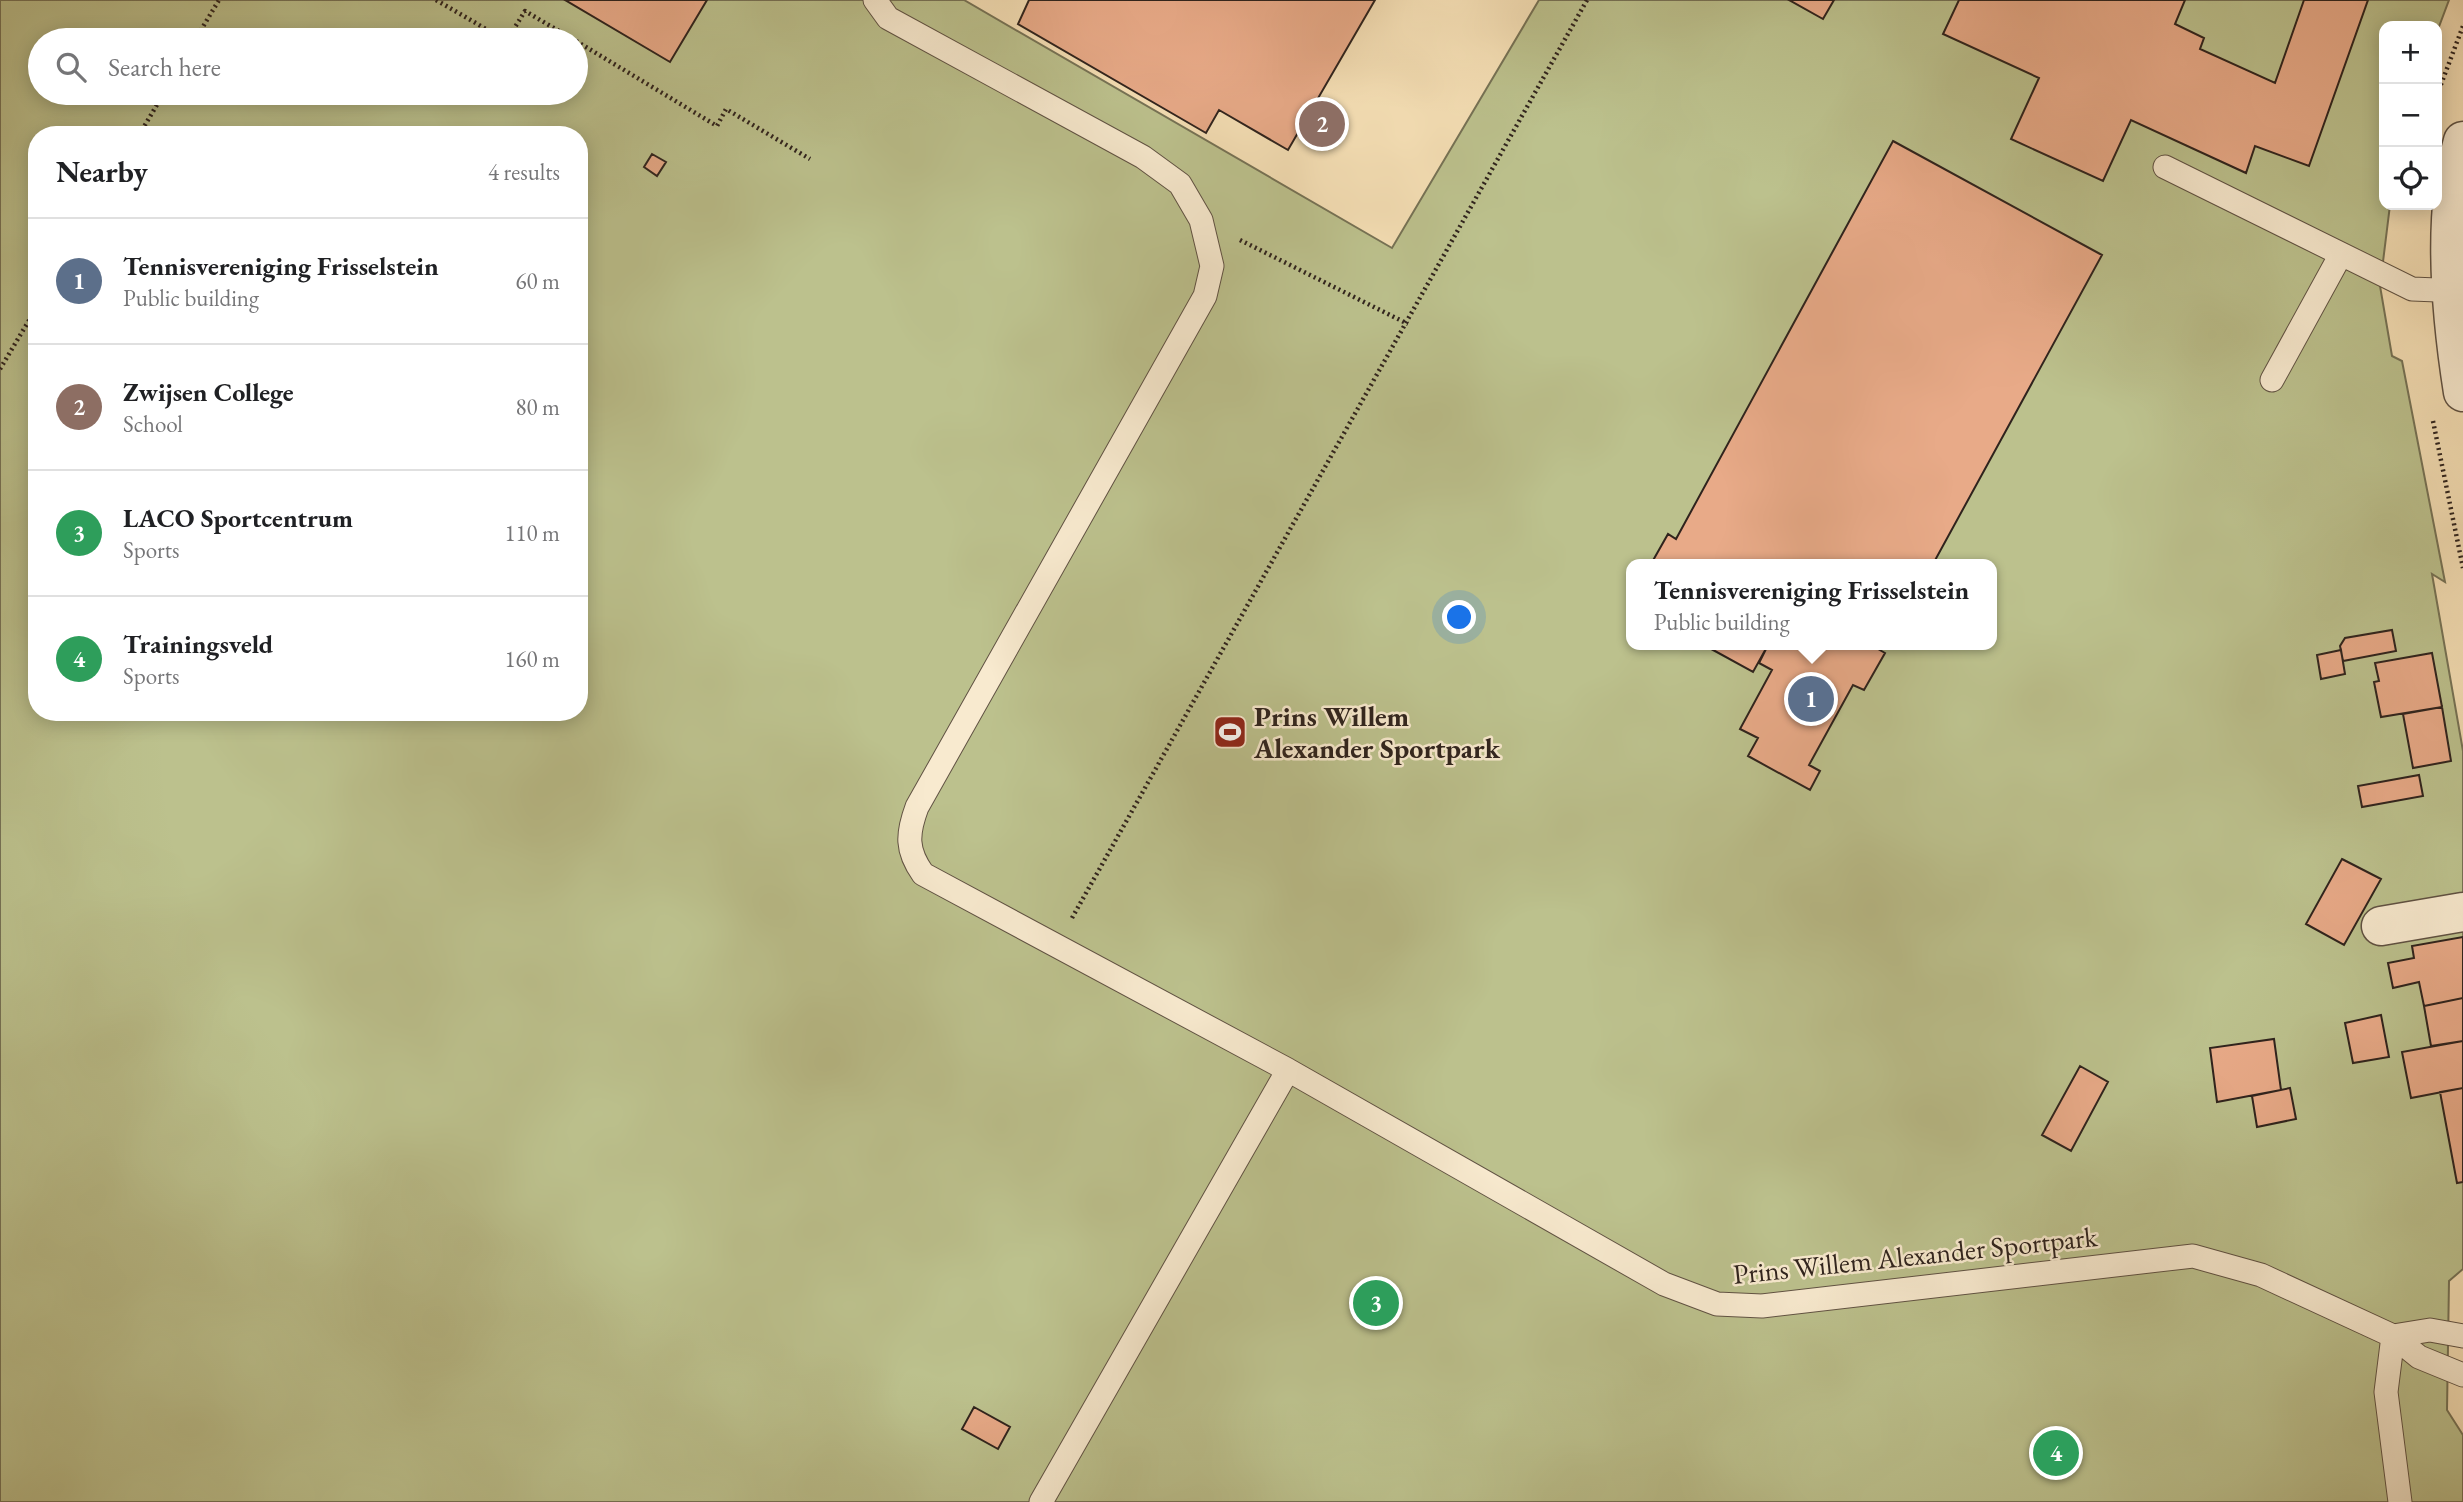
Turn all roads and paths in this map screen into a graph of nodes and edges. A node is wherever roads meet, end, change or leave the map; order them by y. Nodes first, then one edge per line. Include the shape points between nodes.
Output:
1 (219, 0) edge
2 (436, 0) edge
3 (874, 0) edge
4 (1587, 0) edge
5 (2463, 26) edge
6 (202, 28) edge
7 (485, 28) edge
8 (514, 28) edge
9 (553, 28) edge
10 (588, 49) edge
11 (2441, 84) edge
12 (157, 105) edge
13 (144, 126) edge
14 (2463, 141) edge
15 (810, 159) dead end
16 (2165, 167) dead end
17 (1201, 220) junction
18 (2340, 256) junction
19 (2457, 291) edge
20 (28, 322) edge
21 (1408, 324) junction
22 (0, 369) edge
23 (2272, 380) dead end
24 (2463, 392) edge
25 (2463, 912) edge
26 (2381, 926) dead end
27 (1055, 946) junction
28 (1288, 1070) junction
29 (2393, 1336) junction
30 (2463, 1336) edge
31 (2463, 1375) edge
32 (1041, 1502) edge
33 (2400, 1502) edge

1 - 6 path
2 - 7 path
3 - 17 lane, Prins Willem Alexander Sportpark via 888,18 1143,157 1180,184
4 - 21 path
5 - 11 path
8 - 9 path via 525,11
10 - 15 path via 717,126 726,109
12 - 13 path
14 - 19 street via 2456,167
16 - 18 lane
17 - 21 path
17 - 27 lane, Prins Willem Alexander Sportpark via 1212,266 1205,296 917,807 908,832 911,856 923,874
18 - 19 lane via 2412,289
18 - 23 lane
19 - 24 street via 2454,338
20 - 22 path
21 - 27 path
25 - 26 street
27 - 28 lane, Prins Willem Alexander Sportpark
28 - 29 lane, Prins Willem Alexander Sportpark via 1664,1283 1717,1304 1762,1306 2193,1256 2261,1275
28 - 32 lane
29 - 30 lane via 2430,1330
29 - 31 lane, Prins Willem Alexander Sportpark via 2419,1357
29 - 33 lane via 2386,1392

